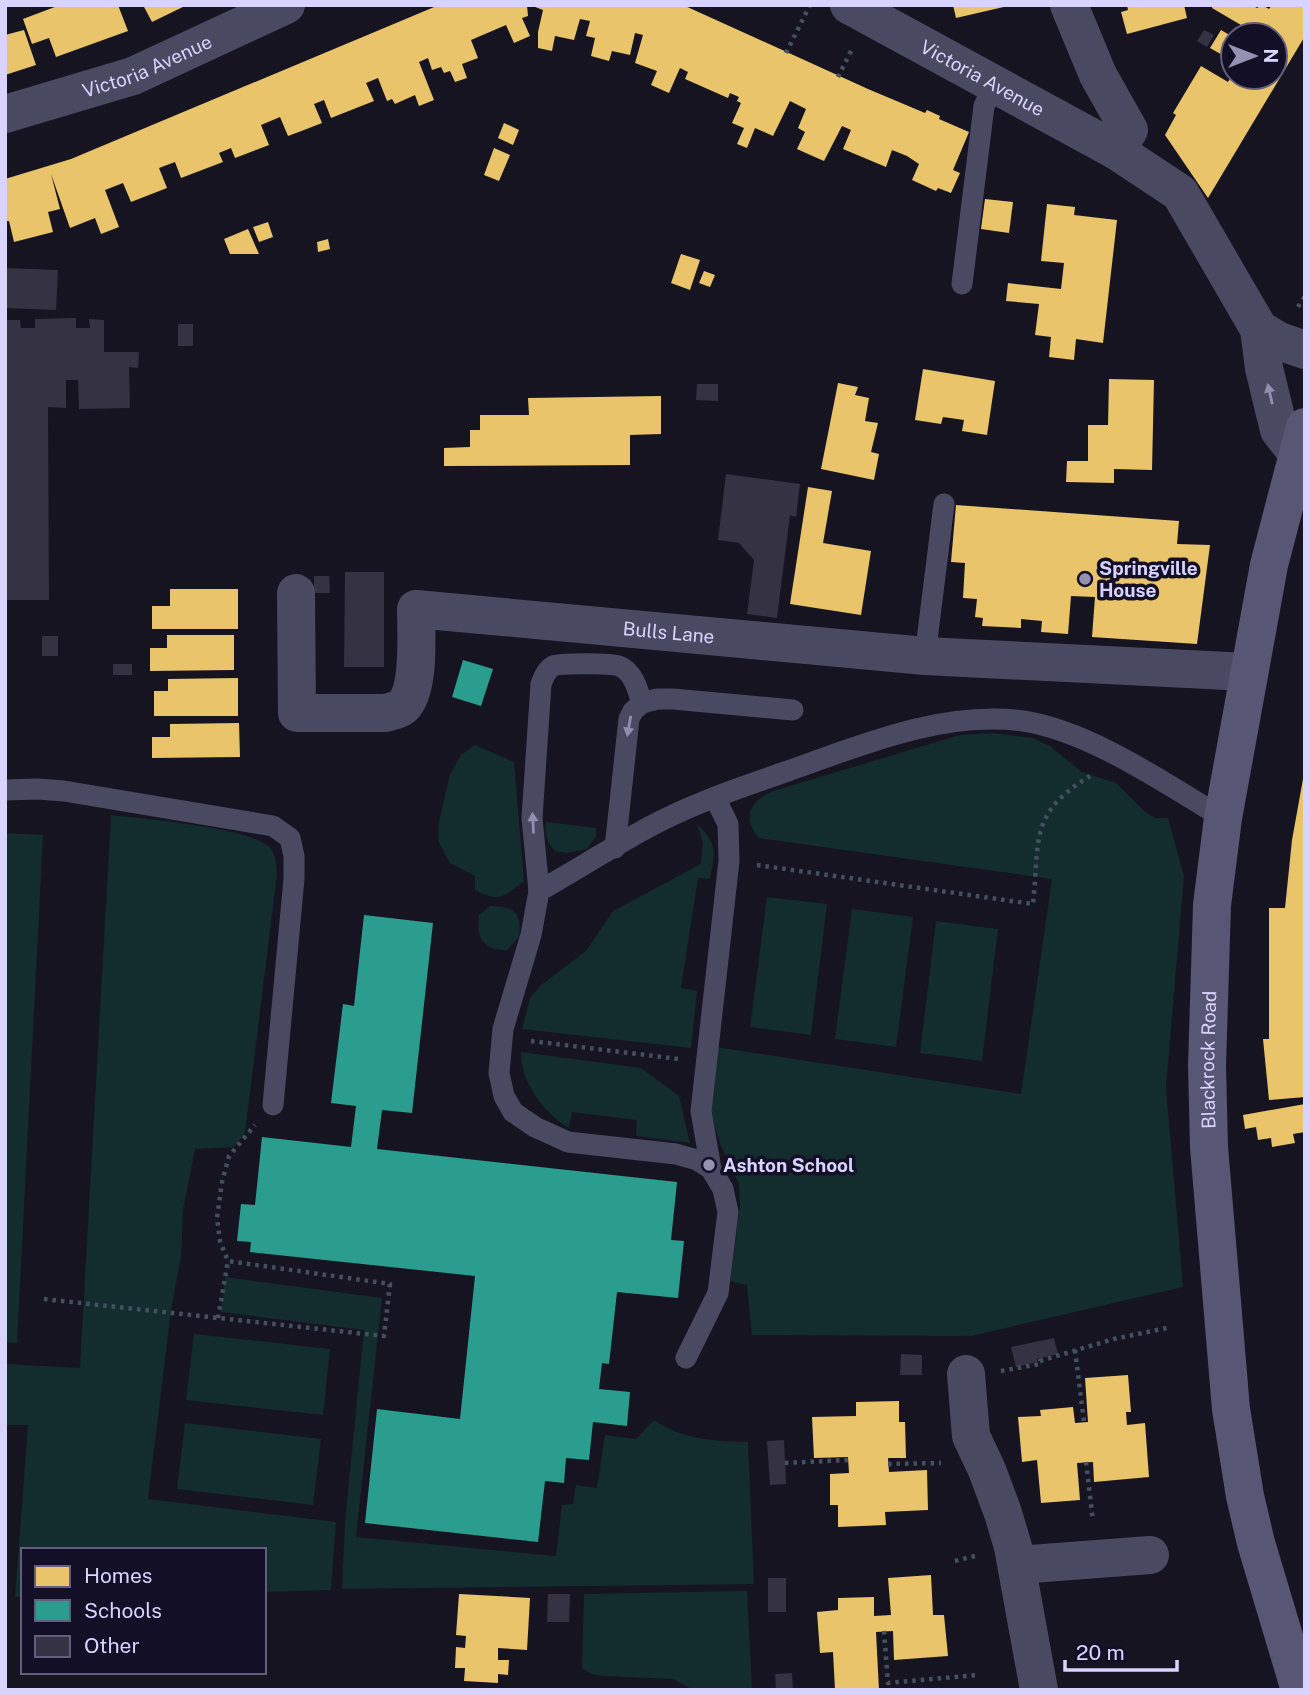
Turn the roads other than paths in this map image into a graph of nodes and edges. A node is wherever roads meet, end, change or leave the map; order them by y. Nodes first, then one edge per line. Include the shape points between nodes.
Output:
1 (286, 5) edge
2 (849, 5) edge
3 (1069, 5) edge
4 (1098, 75) junction
5 (995, 84) junction
6 (5, 114) edge
7 (1060, 120) junction
8 (1115, 150) junction
9 (962, 284) dead end
10 (1259, 329) junction
11 (1305, 350) edge
12 (1301, 440) edge
13 (944, 503) dead end
14 (296, 593) dead end
15 (925, 656) junction
16 (1248, 672) junction
17 (642, 703) junction
18 (793, 710) dead end
19 (5, 790) edge
20 (715, 798) junction
21 (1223, 818) junction
22 (615, 848) junction
23 (539, 891) junction
24 (273, 1105) road end
25 (711, 1169) junction
26 (686, 1358) dead end
27 (966, 1374) road end
28 (1150, 1555) dead end
29 (1018, 1565) junction
30 (1039, 1690) edge
31 (1300, 1690) edge

1 - 6 street, Victoria Avenue via 133,76
2 - 5 street, Victoria Avenue
3 - 4 street
4 - 7 street
4 - 8 street via 1129,130
5 - 7 street, Victoria Avenue
5 - 9 lane via 984,106
7 - 8 street, Victoria Avenue
8 - 10 street, Victoria Avenue via 1180,192
10 - 11 street
12 -> 10 street via 1279,430
12 - 16 street, Blackrock Road
13 - 15 lane
14 - 15 street, Bulls Lane via 297,713 385,713 405,704 413,690 416,609
15 - 16 street, Bulls Lane
16 - 21 street, Blackrock Road
17 - 18 lane via 673,699
17 -> 22 lane via 629,719
23 -> 17 lane via 532,818 541,684 547,671 566,663 619,666 637,686
19 - 24 lane via 64,791 273,826 290,838 294,879
20 - 21 lane via 905,733 964,721 1024,721 1114,753
20 - 22 lane via 649,827
20 - 25 lane via 727,824 729,861 701,1111
21 - 31 street, Blackrock Road via 1212,905 1207,1066 1223,1322 1245,1496
22 - 23 lane
23 - 25 lane via 503,1037 499,1073 513,1112 568,1142 676,1154
25 - 26 lane via 723,1189 727,1212 718,1293
27 - 29 street via 971,1436 1003,1513
28 - 29 street
29 - 30 street

